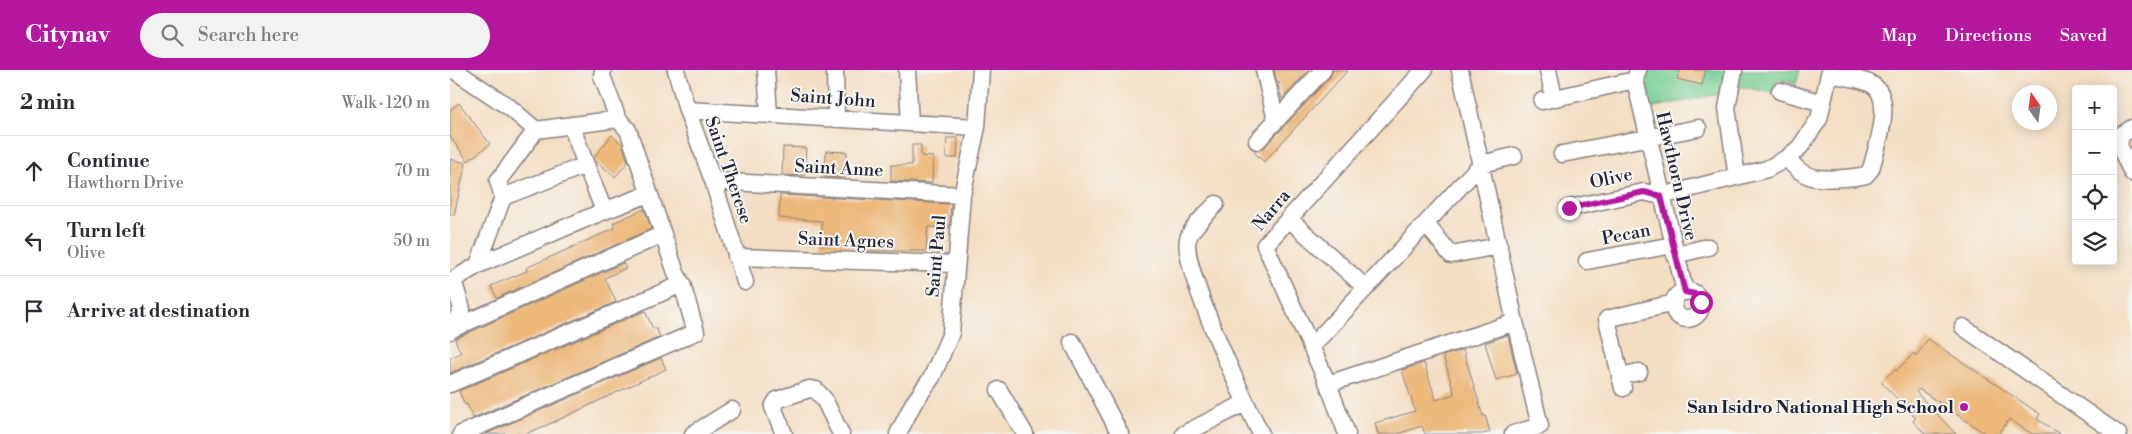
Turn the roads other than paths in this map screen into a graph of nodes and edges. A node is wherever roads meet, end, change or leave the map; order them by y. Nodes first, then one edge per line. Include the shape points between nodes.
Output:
1 (454, 70) edge
2 (603, 70) edge
3 (676, 70) edge
4 (766, 70) edge
5 (835, 70) edge
6 (908, 70) edge
7 (981, 70) edge
8 (1264, 70) edge
9 (1323, 70) edge
10 (1424, 70) edge
11 (1460, 70) edge
12 (1548, 70) edge
13 (1734, 70) edge
14 (1830, 72) edge
15 (1636, 75) edge
16 (1780, 90) dead end
17 (1823, 103) junction
18 (687, 110) junction
19 (769, 114) junction
20 (618, 119) junction
21 (836, 119) junction
22 (1276, 120) junction
23 (910, 123) junction
24 (571, 125) junction
25 (977, 128) junction
26 (1698, 128) dead end
27 (2132, 128) edge
28 (536, 130) junction
29 (1648, 137) junction
30 (1257, 141) dead end
31 (1562, 154) dead end
32 (1514, 156) dead end
33 (1787, 158) junction
34 (1481, 164) junction
35 (586, 165) junction
36 (2132, 173) edge
37 (1737, 177) junction
38 (713, 181) junction
39 (649, 194) junction
40 (962, 195) junction
41 (1661, 196) junction
42 (503, 197) junction
43 (1216, 204) dead end
44 (1569, 208) dead end
45 (604, 211) junction
46 (1289, 218) junction
47 (1426, 224) junction
48 (663, 234) junction
49 (1499, 246) junction
50 (1708, 247) dead end
51 (1674, 250) junction
52 (736, 257) junction
53 (1587, 262) dead end
54 (955, 264) junction
55 (478, 266) junction
56 (746, 282) dead end
57 (682, 284) junction
58 (1366, 288) junction
59 (1515, 322) junction
60 (1963, 327) dead end
61 (450, 330) edge
62 (1072, 342) dead end
63 (1311, 347) junction
64 (1639, 372) dead end
65 (450, 384) edge
66 (1328, 384) junction
67 (999, 390) dead end
68 (1245, 403) junction
69 (732, 410) dead end
70 (461, 434) edge
71 (692, 434) edge
72 (784, 434) edge
73 (841, 434) edge
74 (898, 434) edge
75 (1025, 434) edge
76 (1120, 434) edge
77 (1184, 434) edge
78 (1261, 434) edge
79 (1348, 434) edge
80 (1513, 434) edge
81 (2118, 434) edge

1 - 28 street via 509,107
2 - 20 street via 602,76
3 - 18 street, Saint Therese
4 - 19 street
5 - 21 street
6 - 23 street
7 - 25 street, Saint Paul
8 - 22 street
9 - 22 street
10 - 46 street, Narra
11 - 34 street
12 - 15 street via 1548,99
13 - 37 street via 1727,108
14 - 17 street, Olive
14 - 33 street via 1872,85 1881,94 1884,118 1871,169 1858,177 1812,177 1794,167
15 - 29 street, Hawthorn Drive
16 - 17 street
17 - 33 street, Olive via 1818,120 1800,147
18 - 19 street, Saint John
18 - 38 street, Saint Therese
19 - 21 street, Saint John
20 - 24 street
20 - 39 street via 628,130
21 - 23 street, Saint John
22 - 30 street
23 - 25 street, Saint John
24 - 28 street
24 - 35 street
25 - 40 street, Saint Paul
26 - 29 street
27 - 36 street via 2121,136 2119,145
28 - 42 street via 498,181
29 - 31 street
29 - 41 street, Hawthorn Drive
32 - 34 street
33 - 37 street, Olive via 1767,169
34 - 47 street
34 - 49 street
35 - 42 street
35 - 45 street
37 - 41 street, Olive
38 - 40 street, Saint Anne
38 - 52 street, Saint Therese
39 - 45 street
39 - 48 street
40 - 54 street, Saint Paul
41 - 44 street, Olive via 1644,192
41 - 51 street, Hawthorn Drive
42 - 55 street
43 - 68 street via 1190,233 1187,248 1204,304
45 - 55 street
46 - 58 street
46 - 63 street, Narra via 1265,245
47 - 49 street via 1447,253 1453,256
47 - 58 street
48 - 57 street
48 - 61 street
49 - 59 street
50 - 51 street, Pecan
51 - 53 street, Pecan
51 - 64 street, Hawthorn Drive via 1679,298 1608,319 1622,382
52 - 54 street, Saint Agnes
52 - 56 street, Saint Therese
54 - 74 street, Saint Paul via 950,333 932,377
55 - 61 street via 453,280 462,309
57 - 65 street
57 - 70 street via 696,332
58 - 63 street
59 - 66 street
59 - 80 street via 1540,426
60 - 81 street
62 - 76 street
63 - 66 street, Narra
66 - 79 street, Narra
67 - 75 street
68 - 77 street
68 - 78 street
69 - 71 street
72 - 73 street via 774,404 809,389 816,390 824,399

